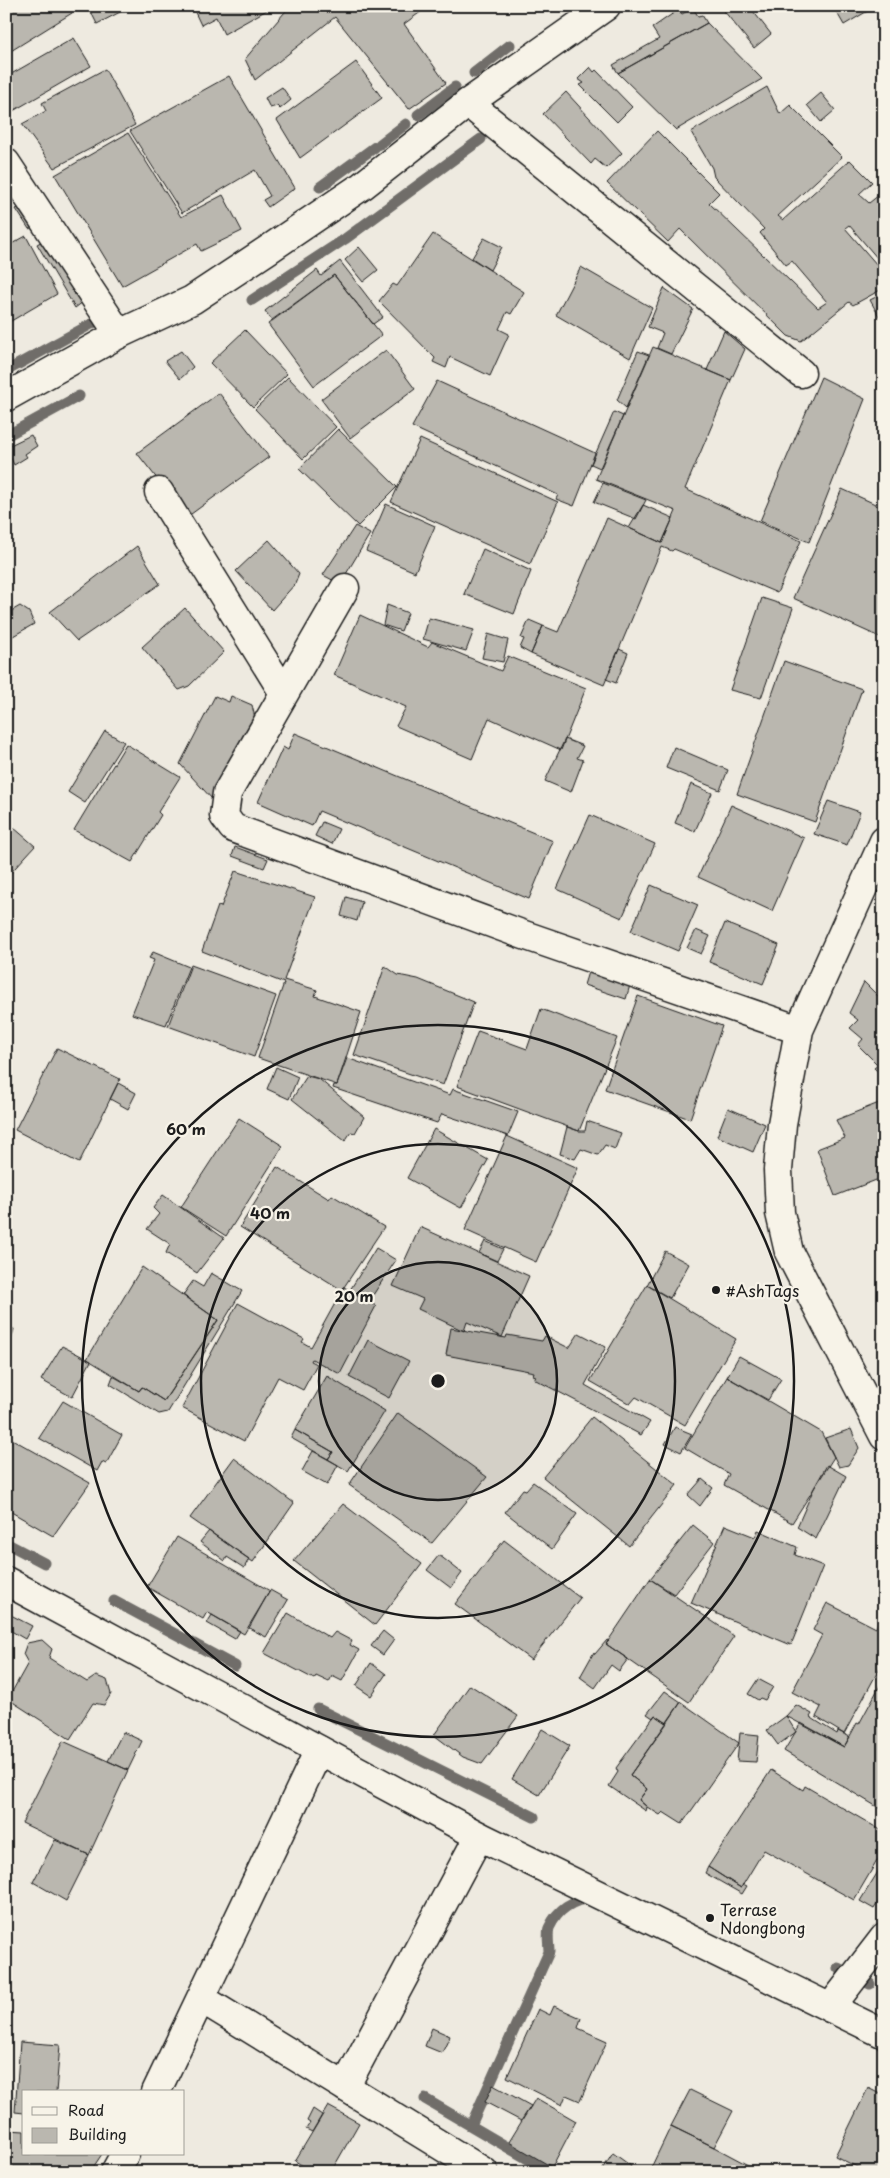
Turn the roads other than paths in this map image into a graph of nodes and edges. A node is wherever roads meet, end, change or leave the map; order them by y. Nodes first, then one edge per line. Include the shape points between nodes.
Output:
1 (606, 6) edge
2 (468, 103) junction
3 (6, 163) edge
4 (120, 334) junction
5 (801, 373) dead end
6 (6, 397) edge
7 (159, 492) dead end
8 (345, 588) dead end
9 (284, 693) junction
10 (884, 841) edge
11 (798, 1030) junction
12 (884, 1436) edge
13 (6, 1581) edge
14 (319, 1750) junction
15 (479, 1836) junction
16 (884, 1938) edge
17 (202, 1998) junction
18 (830, 2008) junction
19 (884, 2034) edge
20 (345, 2087) junction
21 (157, 2090) edge
22 (124, 2156) edge
23 (115, 2172) edge
24 (484, 2172) edge

1 - 2 street
2 - 4 street via 362,186 269,249 192,300
2 - 5 street
3 - 4 street
4 - 6 street
7 - 9 street
8 - 9 street
9 - 11 street via 227,793 224,816 233,828 524,935
10 - 11 street
11 - 12 street via 782,1124 778,1170 780,1213 789,1252
13 - 14 street
14 - 15 street
14 - 17 street
15 - 18 street
15 - 20 street
16 - 18 street
17 - 20 street
17 - 21 street
18 - 19 street
20 - 24 street
22 - 23 street

